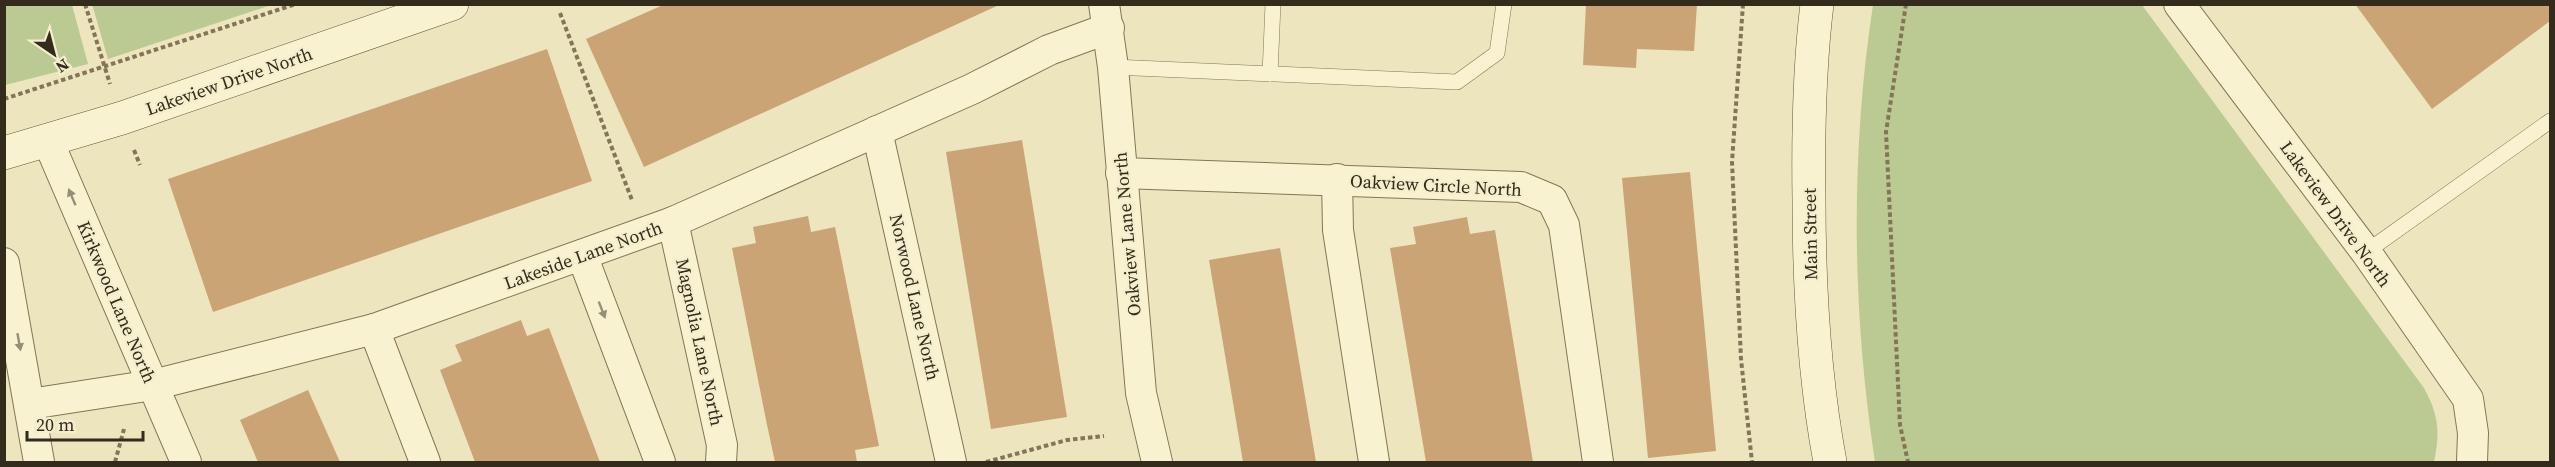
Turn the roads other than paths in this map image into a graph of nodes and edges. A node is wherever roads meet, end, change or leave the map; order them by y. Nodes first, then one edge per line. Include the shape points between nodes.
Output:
1 (452, 4) edge
2 (1273, 4) edge
3 (1504, 4) edge
4 (1816, 4) edge
5 (2179, 4) edge
6 (1106, 16) edge
7 (1113, 67) junction
8 (1270, 74) junction
9 (2550, 121) edge
10 (877, 131) junction
11 (48, 141) junction
12 (4, 153) edge
13 (1121, 174) junction
14 (1337, 179) junction
15 (673, 222) junction
16 (2366, 252) junction
17 (582, 255) junction
18 (4, 263) edge
19 (374, 328) junction
20 (153, 385) junction
21 (30, 404) junction
22 (39, 462) edge
23 (186, 462) edge
24 (425, 462) edge
25 (660, 462) edge
26 (721, 462) edge
27 (951, 462) edge
28 (1157, 462) edge
29 (1374, 462) edge
30 (1598, 462) edge
31 (1830, 462) edge
32 (2472, 462) edge

1 - 11 street, Lakeview Drive North
2 - 8 lane
3 - 8 lane via 1497,53 1457,82
4 - 31 street, Main Street via 1810,96 1809,264 1822,417
5 - 16 street, Lakeview Drive North
6 - 7 street, Oakview Lane North
6 - 10 street, Lakeside Lane North via 972,89
7 - 8 lane
7 - 13 street, Oakview Lane North
9 - 16 lane
10 - 15 street, Lakeside Lane North
10 - 27 street, Norwood Lane North
11 - 12 street, Lakeview Drive North
20 -> 11 street, Kirkwood Lane North
13 - 14 street, Oakview Circle North
13 - 28 street, Oakview Lane North via 1142,393
14 - 29 street via 1338,230
14 - 30 street, Oakview Circle North via 1521,186 1552,200 1564,225
15 - 17 street, Lakeside Lane North
15 - 26 street, Magnolia Lane North via 722,445
16 - 32 street, Lakeview Drive North via 2468,399
17 - 19 street, Lakeside Lane North
17 -> 25 street
18 -> 21 street
19 - 20 street, Lakeside Lane North
19 - 24 street
20 - 21 street, Lakeside Lane North
20 - 23 street, Kirkwood Lane North
21 - 22 street

